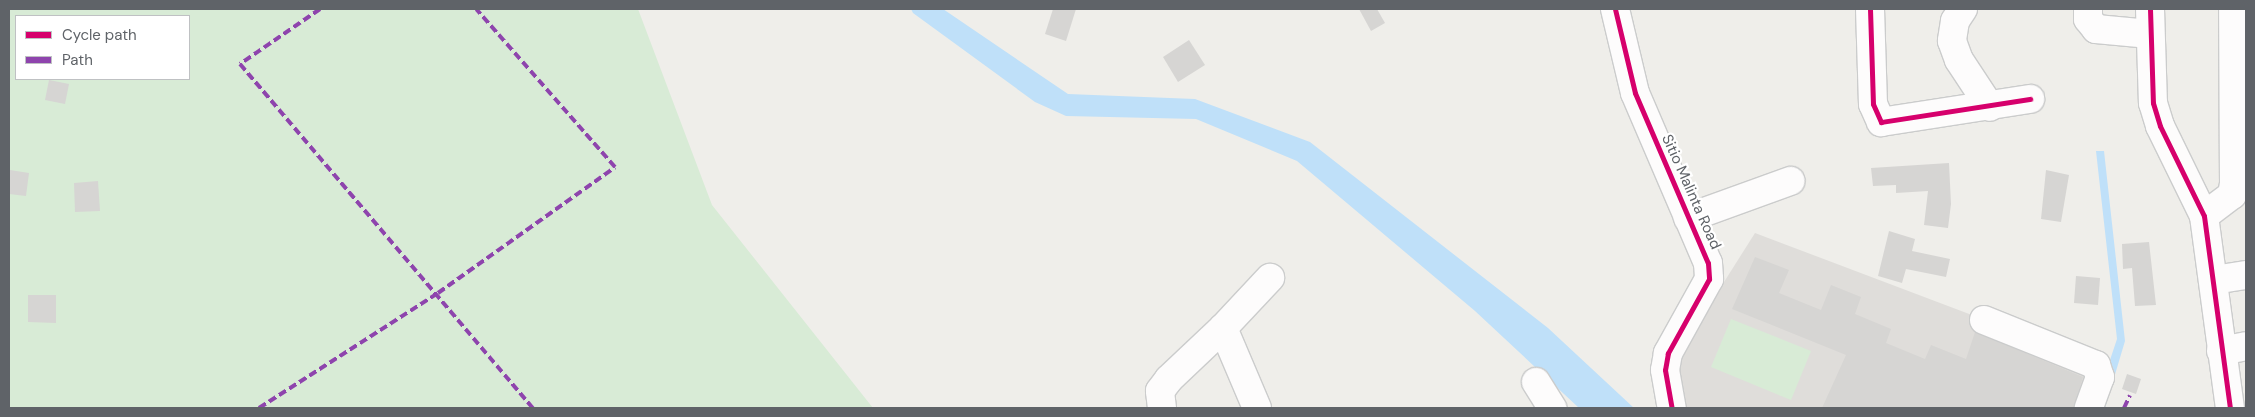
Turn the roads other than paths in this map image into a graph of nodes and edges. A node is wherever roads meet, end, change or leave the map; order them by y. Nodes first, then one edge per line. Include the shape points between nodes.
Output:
1 (1615, 9) edge
2 (1870, 9) edge
3 (1963, 9) edge
4 (2088, 9) edge
5 (2234, 9) edge
6 (2150, 22) edge
7 (2030, 99) dead end
8 (1990, 107) junction
9 (1790, 181) dead end
10 (2204, 216) junction
11 (1688, 218) junction
12 (2246, 275) edge
13 (1270, 278) dead end
14 (2214, 280) junction
15 (1984, 320) dead end
16 (1223, 328) junction
17 (2234, 348) edge
18 (1536, 382) dead end
19 (1162, 408) edge
20 (1257, 408) edge
21 (1552, 408) edge
22 (1672, 408) edge
23 (2088, 408) edge
24 (2230, 408) edge

1 - 11 street, Sitio Malinta Road via 1635,93
2 - 8 street via 1873,104 1881,122
3 - 8 street via 1955,21 1952,41 1959,60
4 - 6 street via 2088,19 2096,28
5 - 10 street via 2234,184 2232,195
6 - 10 street via 2156,115
7 - 8 street
9 - 11 street
10 - 14 street
11 - 22 street, Sitio Malinta Road via 1708,263 1709,279 1668,353 1665,370
12 - 14 street
13 - 16 street
14 - 17 street
15 - 23 street via 2096,364 2100,376
16 - 19 street via 1168,379 1160,391
16 - 20 street
17 - 24 street
18 - 21 street

